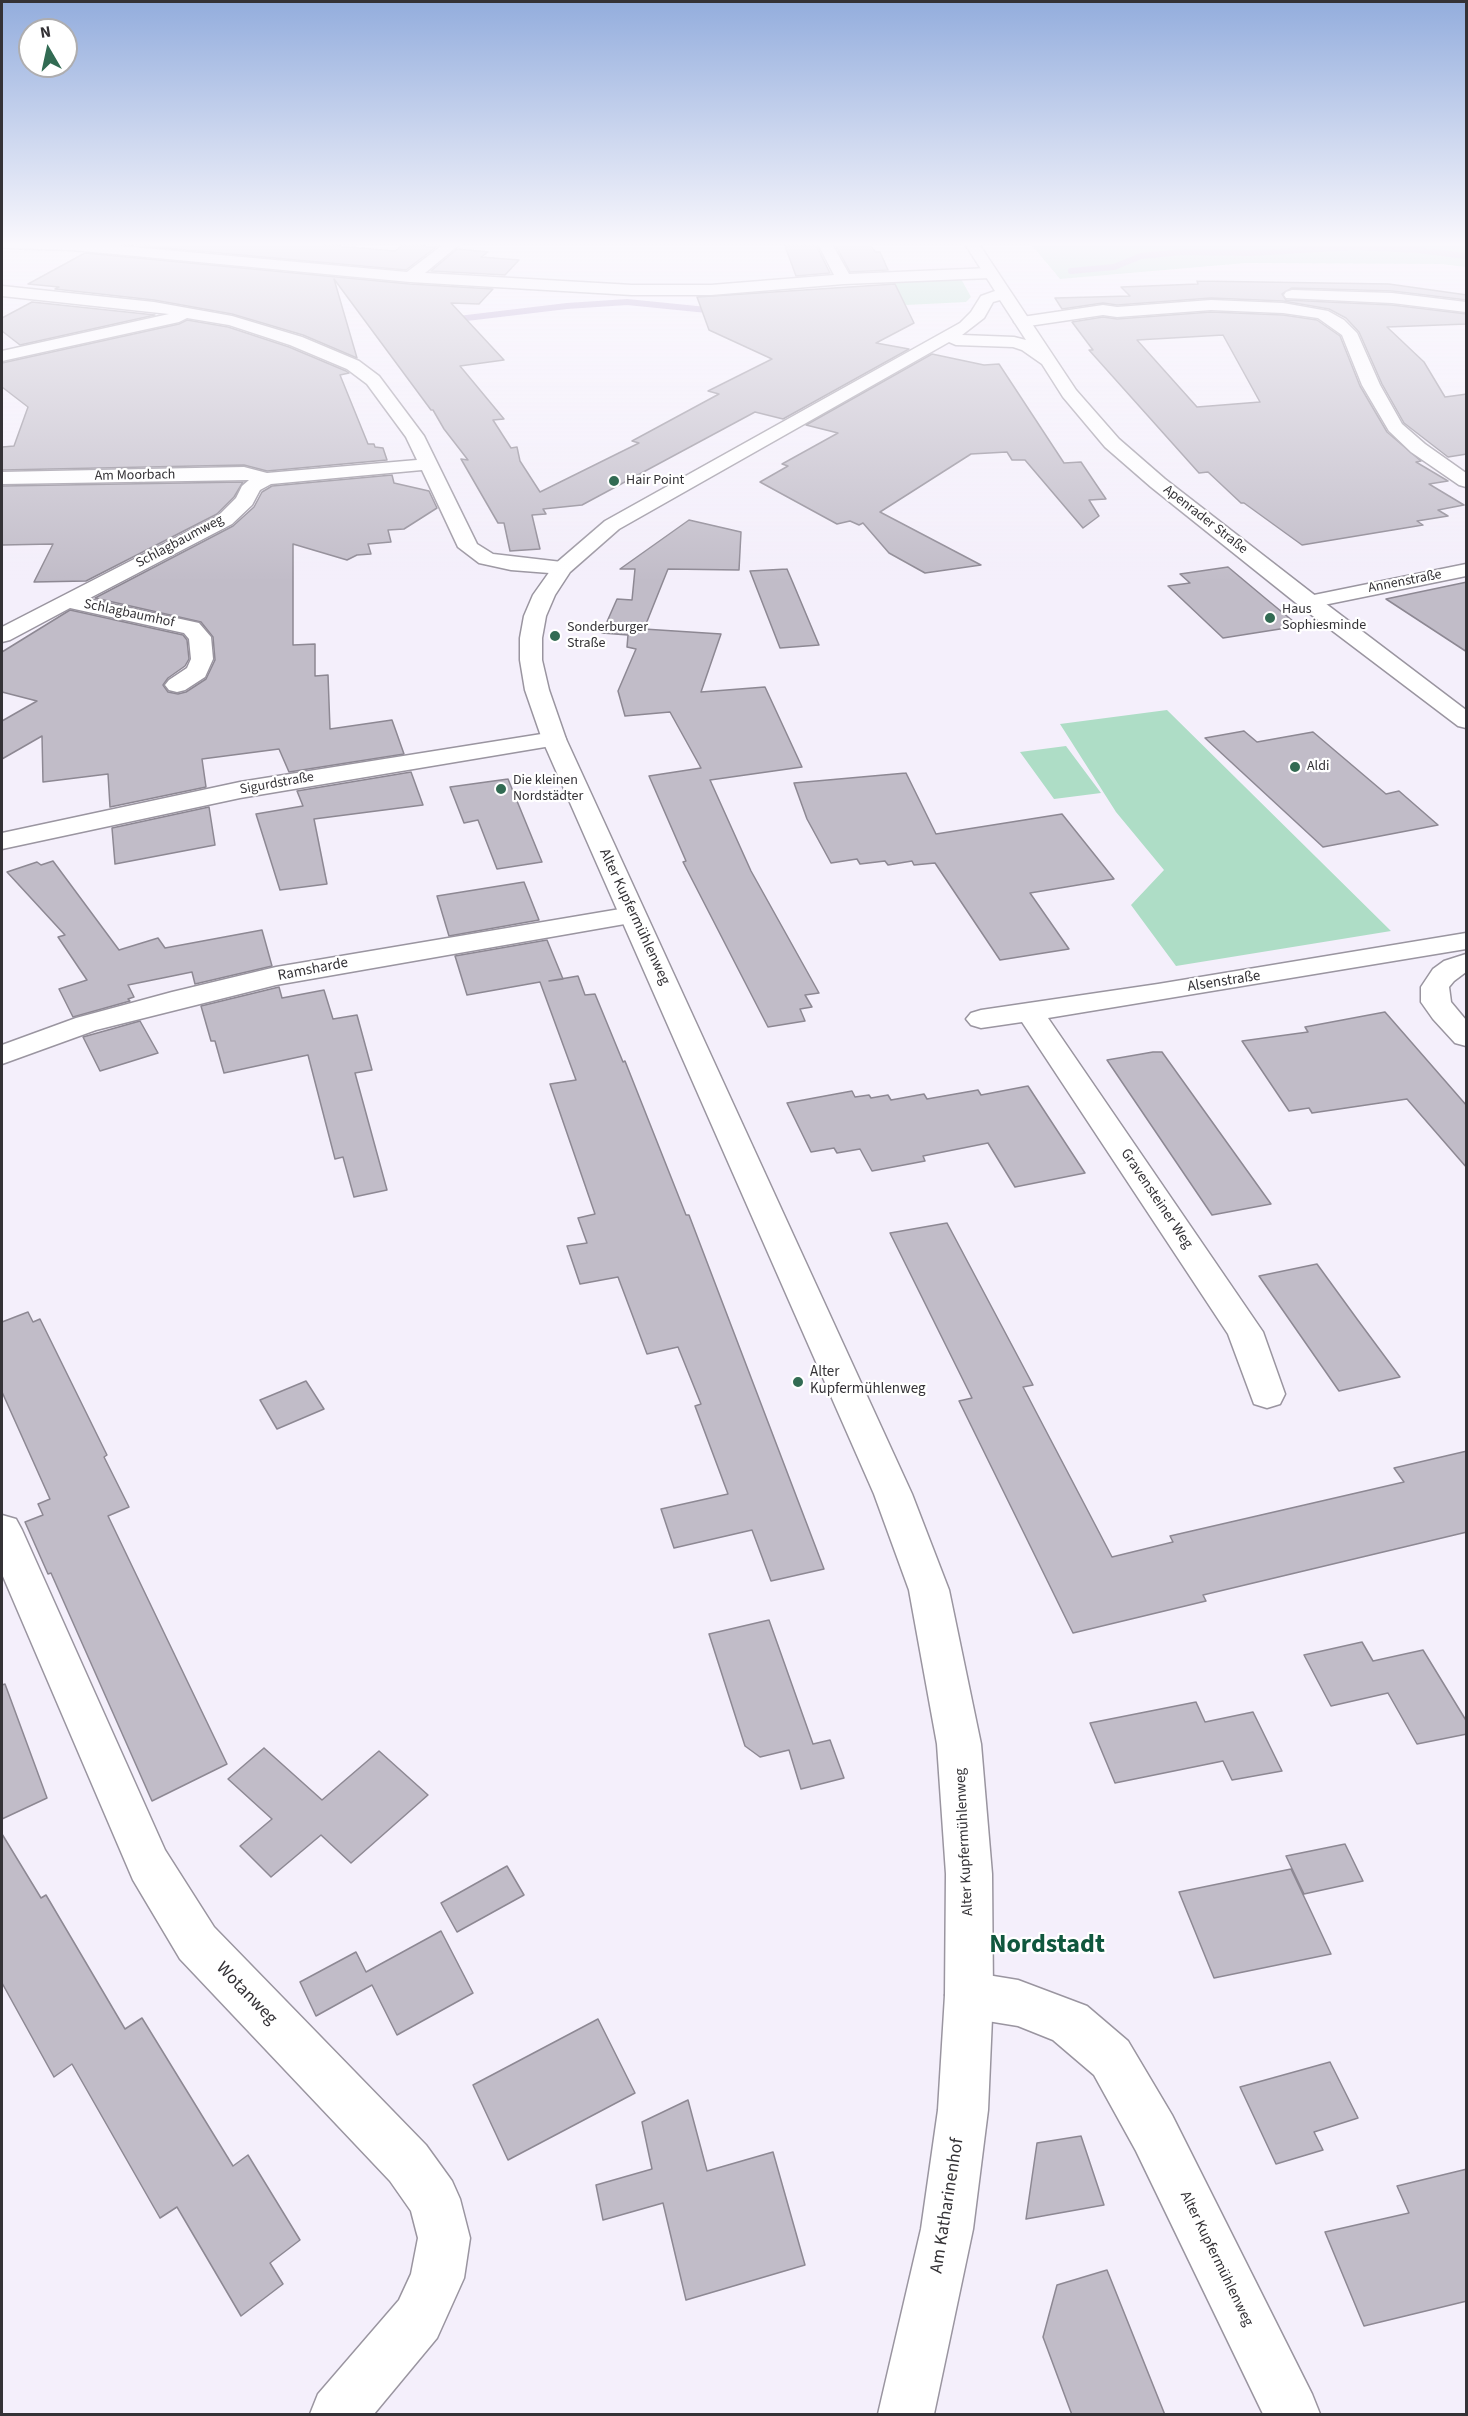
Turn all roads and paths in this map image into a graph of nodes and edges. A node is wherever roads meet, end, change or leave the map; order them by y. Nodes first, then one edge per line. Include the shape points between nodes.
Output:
1 (333, 357) edge
2 (913, 357) edge
3 (1042, 357) edge
4 (1045, 357) edge
5 (1359, 357) edge
6 (1048, 361) junction
7 (430, 464) junction
8 (2, 478) edge
9 (267, 479) junction
10 (1467, 481) edge
11 (562, 568) junction
12 (1467, 570) edge
13 (66, 601) junction
14 (1309, 602) junction
15 (2, 635) edge
16 (177, 685) dead end
17 (1467, 721) edge
18 (554, 739) junction
19 (2, 841) edge
20 (632, 915) junction
21 (1467, 941) edge
22 (1467, 963) edge
23 (1029, 1011) junction
24 (981, 1019) dead end
25 (1467, 1037) edge
26 (2, 1055) edge
27 (1267, 1394) dead end
28 (2, 1530) edge
29 (969, 1995) junction
30 (338, 2415) edge
31 (906, 2415) edge
32 (1292, 2415) edge

1 - 7 street via 373,380 415,436
2 - 11 street via 612,525
3 - 6 street
4 - 6 street, Apenrader Straße
5 - 10 street via 1395,427
6 - 14 street, Apenrader Straße via 1069,393 1112,443
7 - 9 street
7 - 11 street via 468,547 486,559
8 - 9 street, Am Moorbach via 244,474
9 - 13 street, Schlagbaumweg via 252,486 245,501 225,520
11 - 18 street, Alter Kupfermühlenweg via 544,595 531,638 537,690
12 - 14 street, Annenstraße
13 - 15 street, Schlagbaumweg
13 - 16 street, Schlagbaumhof via 191,628 200,637 202,660 197,672
14 - 17 street, Apenrader Straße
18 - 19 street, Sigurdstraße via 240,790
18 - 20 street, Alter Kupfermühlenweg
20 - 26 street, Ramsharde via 276,976 97,1021
20 - 29 street, Alter Kupfermühlenweg via 888,1484 929,1590 959,1744 969,1874
21 - 23 street, Alsenstraße
22 - 25 street via 1443,975 1435,987 1436,1002 1443,1013
23 - 24 street, Alsenstraße
23 - 27 street, Gravensteiner Weg via 1245,1332
28 - 30 street, Wotanweg via 149,1865 197,1943 408,2163 434,2199 444,2238 438,2278 418,2319
29 - 31 street, Am Katharinenhof via 963,2110 947,2229
29 - 32 street, Alter Kupfermühlenweg via 1018,2003 1070,2023 1111,2058 1154,2133

